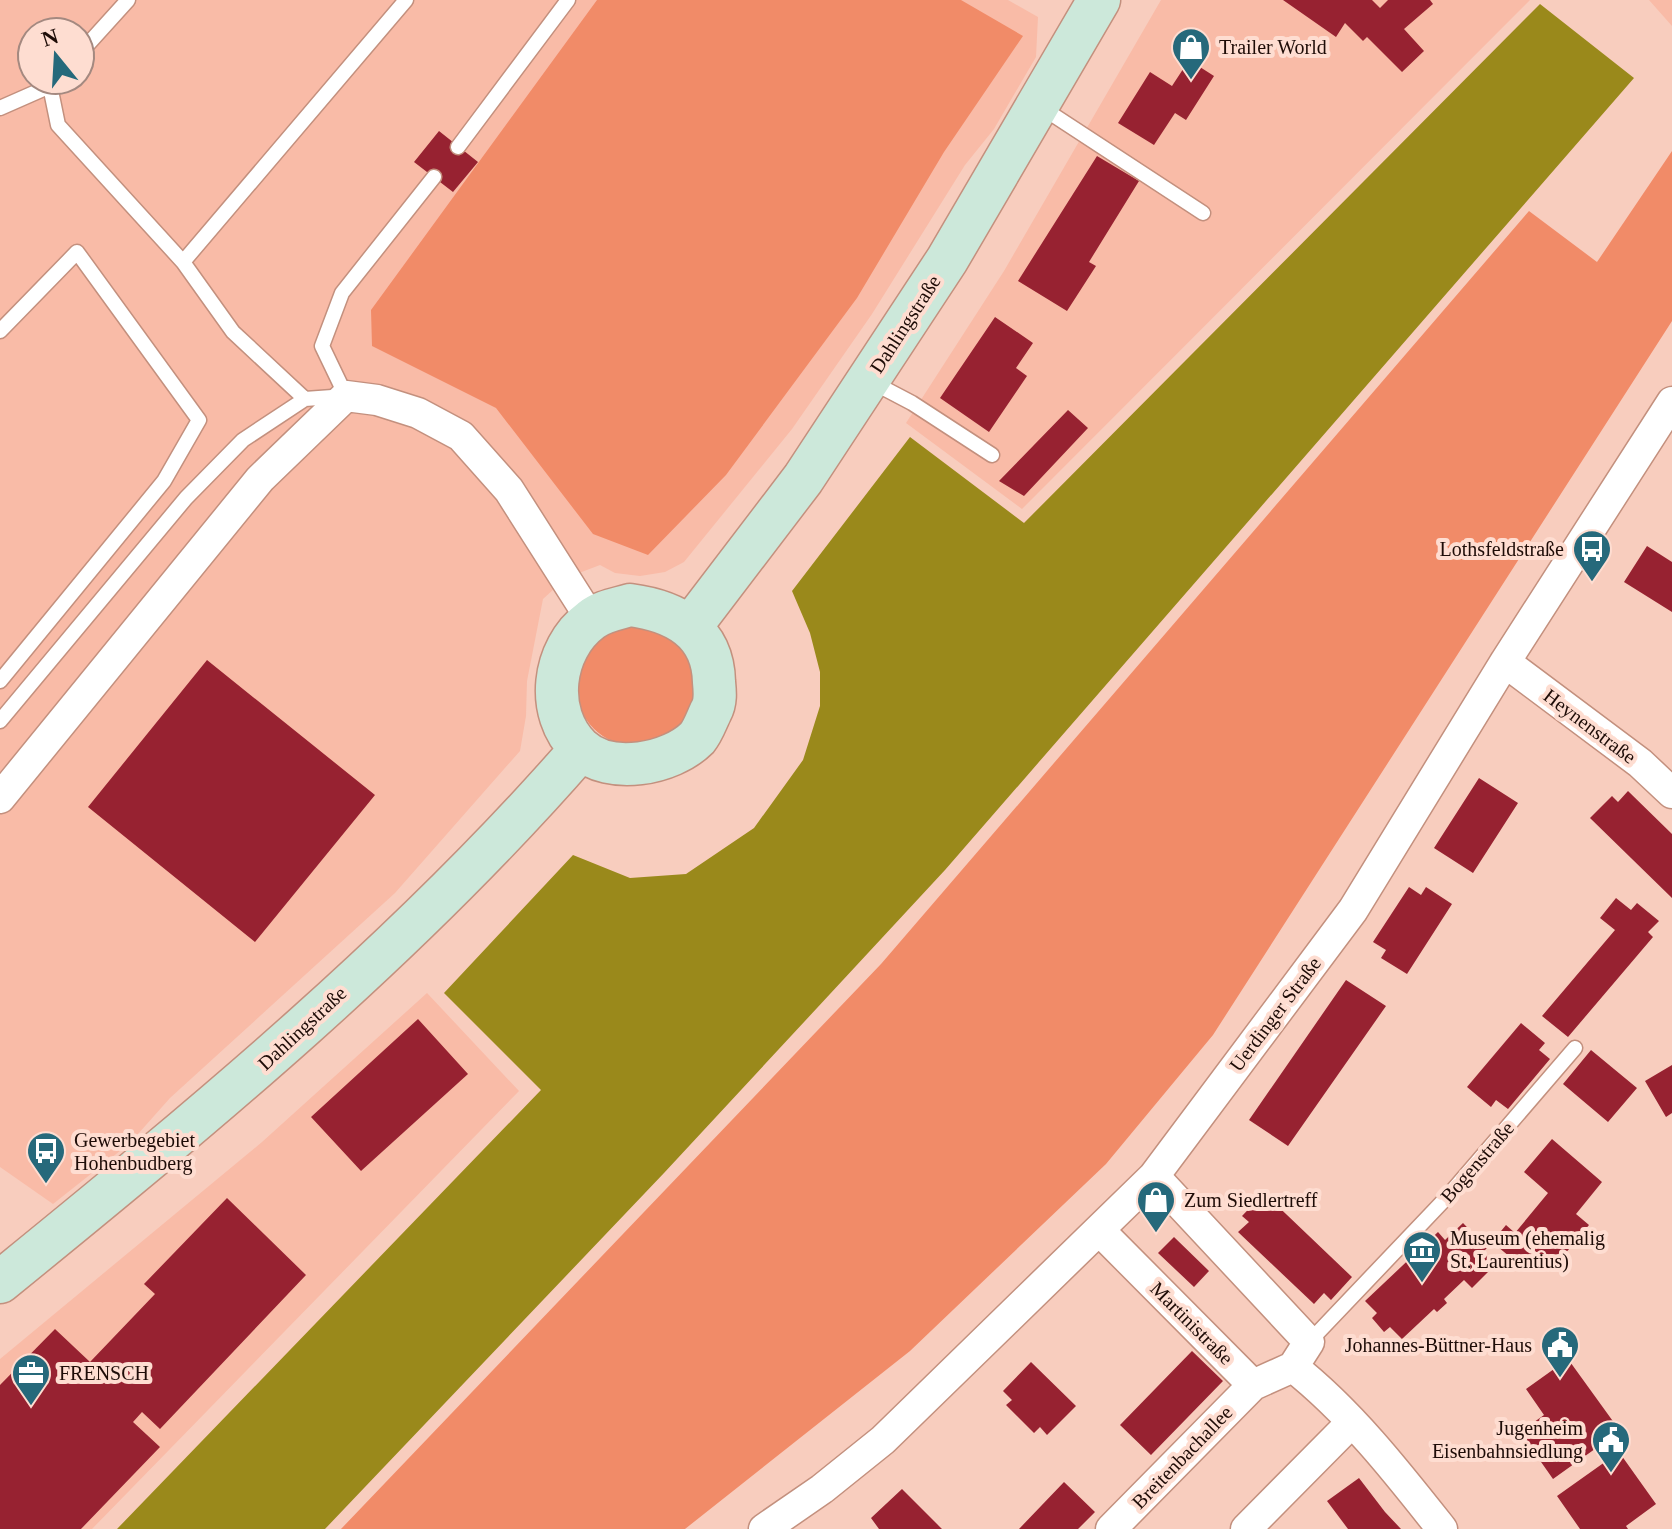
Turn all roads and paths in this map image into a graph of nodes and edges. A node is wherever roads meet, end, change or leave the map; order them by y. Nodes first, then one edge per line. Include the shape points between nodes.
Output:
1 (128, 0) edge
2 (406, 0) edge
3 (568, 0) edge
4 (1092, 2) edge
5 (96, 35) edge
6 (25, 96) edge
7 (55, 96) edge
8 (1037, 105) junction
9 (0, 108) edge
10 (458, 147) dead end
11 (434, 177) dead end
12 (1203, 213) dead end
13 (183, 262) junction
14 (0, 331) edge
15 (868, 380) junction
16 (346, 396) junction
17 (305, 399) junction
18 (1672, 402) edge
19 (992, 455) dead end
20 (591, 619) junction
21 (691, 626) junction
22 (1505, 662) junction
23 (0, 681) edge
24 (0, 721) edge
25 (581, 749) junction
26 (1672, 793) edge
27 (0, 798) edge
28 (1575, 1048) dead end
29 (1154, 1176) junction
30 (1100, 1231) junction
31 (0, 1282) edge
32 (1301, 1354) junction
33 (1253, 1385) junction
34 (1352, 1422) junction
35 (764, 1529) edge
36 (1111, 1529) edge
37 (1246, 1529) edge
38 (1442, 1529) edge

1 - 5 lane
2 - 13 lane
3 - 10 lane
4 - 8 street, Dahlingstraße
6 - 9 lane
7 - 13 lane via 58,125
8 - 12 lane
8 - 15 street, Dahlingstraße via 947,260
11 - 16 lane via 342,293 322,346
13 - 17 lane via 233,332
14 - 23 lane via 77,252 199,420 164,481
15 - 19 lane
15 - 21 street, Dahlingstraße via 803,479
16 - 17 lane
16 - 20 street via 418,413 461,436 509,490
16 - 27 street via 260,479
17 - 24 lane via 243,440 186,498
18 - 22 street, Uerdinger Straße
20 - 21 street via 630,605 663,610
20 - 25 street via 561,656 556,684 561,718
21 - 25 street via 714,662 715,704 698,737 661,762 616,764
22 - 26 street, Heynenstraße
22 - 29 street, Uerdinger Straße via 1353,910
25 - 31 street, Dahlingstraße via 435,904 276,1053
28 - 32 lane, Bogenstraße
29 - 30 street, Uerdinger Straße
29 - 32 street
30 - 33 street, Martinistraße
30 - 35 street, Uerdinger Straße via 883,1440
32 - 33 street
32 - 34 street via 1319,1388
33 - 36 street, Breitenbachallee
34 - 37 street
34 - 38 street

